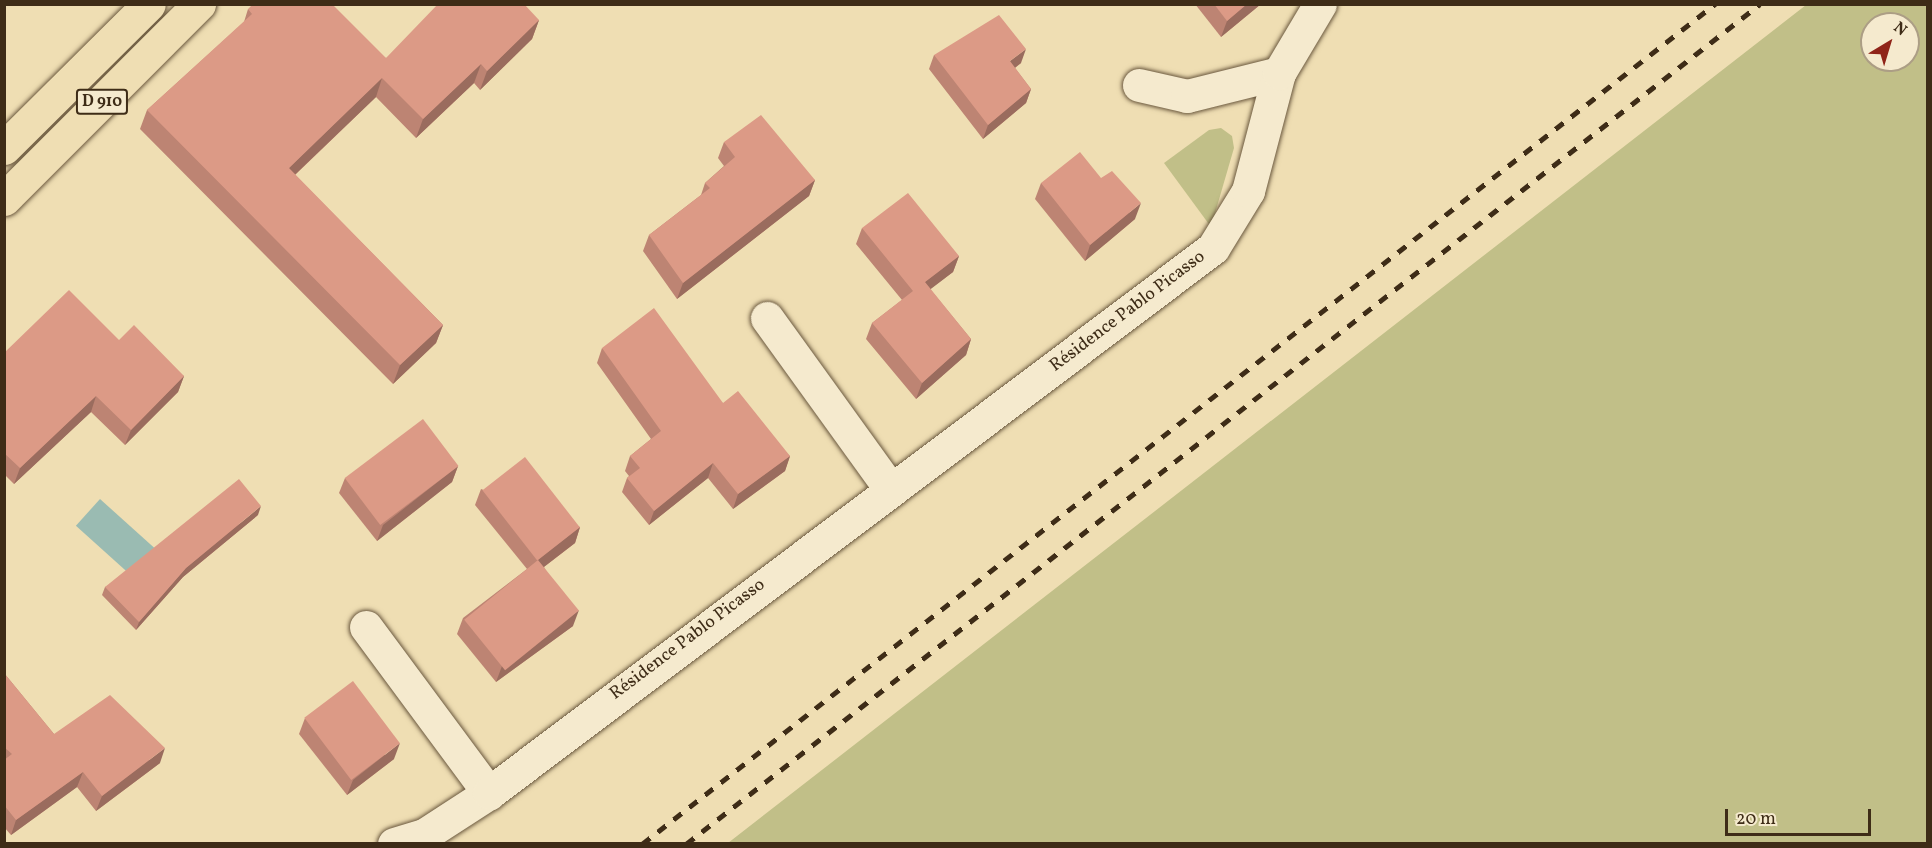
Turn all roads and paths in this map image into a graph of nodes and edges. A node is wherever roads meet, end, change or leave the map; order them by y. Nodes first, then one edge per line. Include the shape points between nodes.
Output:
1 (148, 4) edge
2 (199, 4) edge
3 (1320, 4) edge
4 (1279, 73) junction
5 (1139, 85) dead end
6 (4, 148) edge
7 (4, 199) edge
8 (767, 318) dead end
9 (889, 487) junction
10 (366, 627) dead end
11 (489, 793) junction
12 (394, 843) edge

1 - 6 main road, D 910
2 - 7 main road, D 910
3 - 4 street, Résidence Pablo Picasso
4 - 5 street via 1187,96
4 - 9 street, Résidence Pablo Picasso via 1248,191 1213,248
8 - 9 street
9 - 11 street, Résidence Pablo Picasso
10 - 11 street
11 - 12 street, Résidence Pablo Picasso via 424,835

